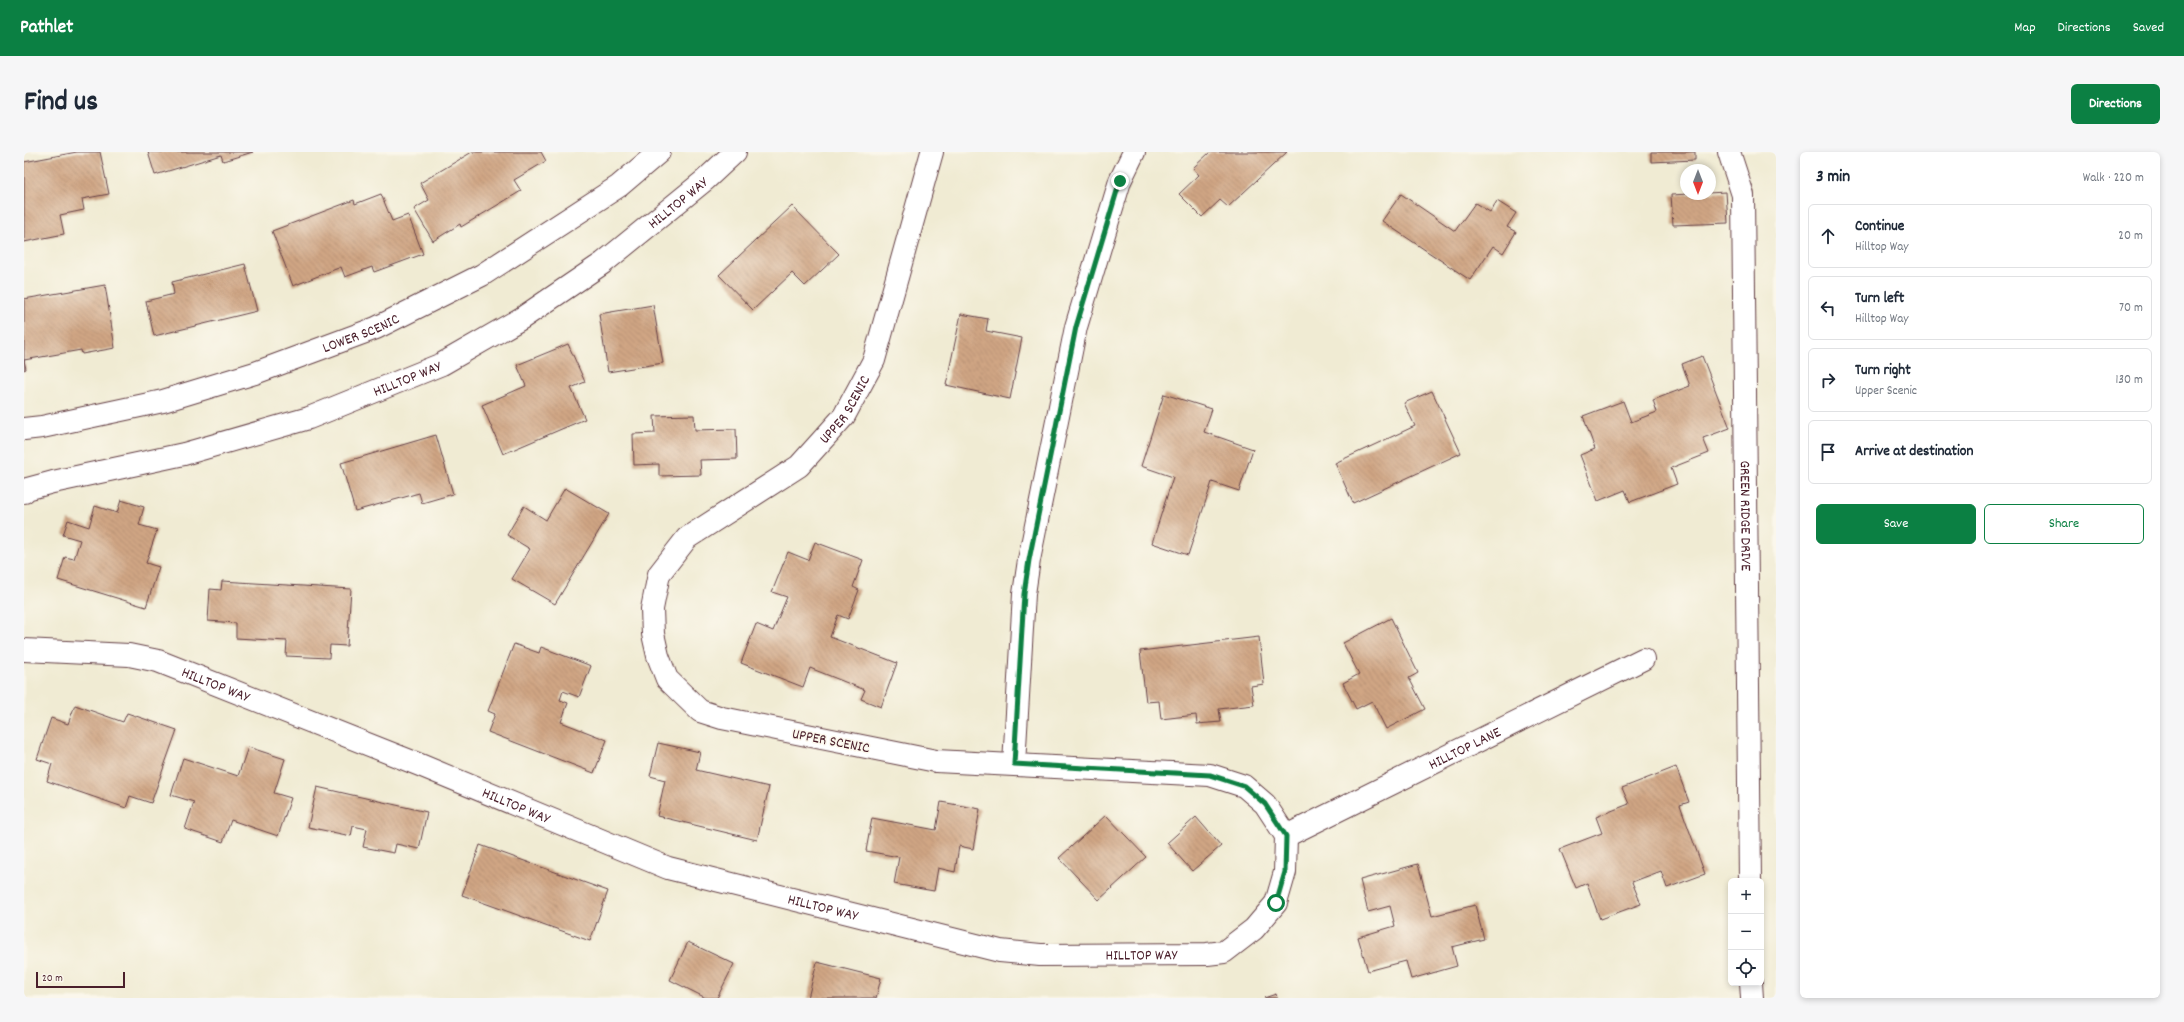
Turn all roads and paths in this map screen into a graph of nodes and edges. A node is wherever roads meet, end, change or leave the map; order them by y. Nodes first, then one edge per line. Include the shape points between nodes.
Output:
1 (659, 152) edge
2 (735, 152) edge
3 (932, 152) edge
4 (1134, 152) edge
5 (1729, 152) edge
6 (24, 428) edge
7 (24, 492) edge
8 (24, 650) edge
9 (1643, 659) dead end
10 (1014, 764) junction
11 (1286, 836) junction
12 (1750, 878) edge
13 (1752, 986) edge
14 (1752, 998) edge

1 - 6 street, LOWER SCENIC via 619,186 482,275 376,328 255,373 163,400 42,427
2 - 7 street, HILLTOP WAY via 705,180 603,263 522,318 442,364 309,418 184,454 53,482
3 - 10 street, UPPER SCENIC via 874,360 844,416 800,466 687,538 659,574 652,609 653,634 667,679 700,711 936,761
4 - 10 street via 1120,181 1076,327 1029,560 1024,594
5 - 12 street, GREEN RIDGE DRIVE via 1743,195
8 - 11 street, HILLTOP WAY via 128,656 158,661 420,765 668,868 1000,951 1040,955 1224,952 1254,929 1276,903 1285,872
9 - 11 street, HILLTOP LANE
10 - 11 street via 1210,775 1244,786 1265,804
13 - 14 street

